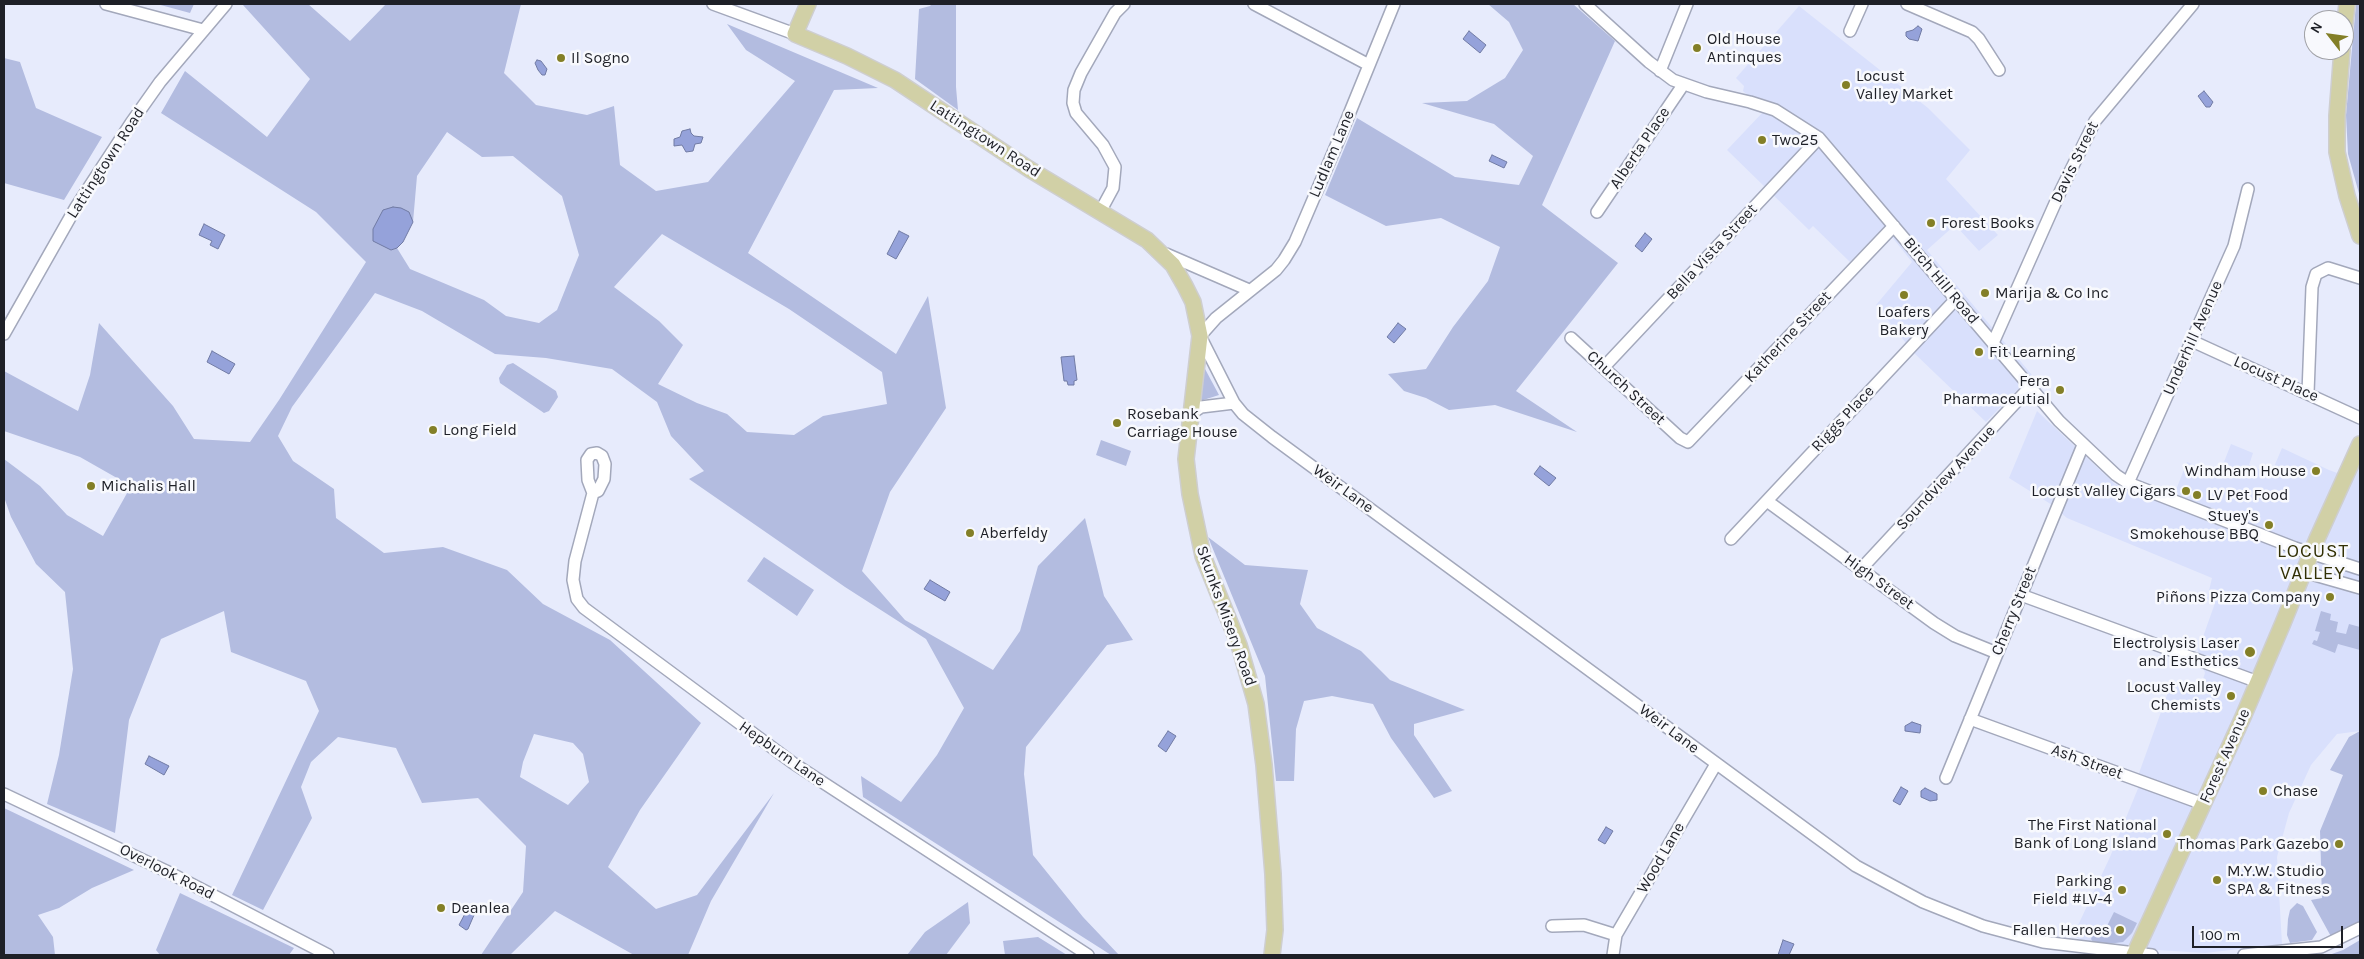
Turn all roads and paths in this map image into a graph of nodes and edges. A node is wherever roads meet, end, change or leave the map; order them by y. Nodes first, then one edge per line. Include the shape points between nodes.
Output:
1 (106, 4) edge
2 (226, 4) edge
3 (713, 4) edge
4 (808, 4) edge
5 (1124, 4) edge
6 (1254, 4) edge
7 (1394, 4) edge
8 (1585, 4) edge
9 (1687, 4) edge
10 (1862, 4) edge
11 (1907, 4) edge
12 (2193, 4) edge
13 (203, 30) junction
14 (1850, 31) dead end
15 (795, 34) junction
16 (2341, 60) edge
17 (1369, 65) junction
18 (1999, 70) dead end
19 (1660, 71) junction
20 (1683, 85) junction
21 (1820, 138) junction
22 (2248, 189) dead end
23 (1100, 212) junction
24 (1596, 212) dead end
25 (1894, 226) junction
26 (2360, 236) edge
27 (1162, 253) junction
28 (2360, 278) edge
29 (1249, 290) junction
30 (1956, 299) junction
31 (4, 334) edge
32 (1200, 336) junction
33 (1571, 338) dead end
34 (2192, 341) junction
35 (1993, 343) junction
36 (1604, 367) junction
37 (2030, 387) junction
38 (2308, 393) junction
39 (1234, 403) junction
40 (1190, 414) junction
41 (2360, 418) edge
42 (1680, 438) joint
43 (2083, 444) junction
44 (2360, 444) edge
45 (2128, 483) junction
46 (594, 493) dead end
47 (1767, 501) junction
48 (1731, 539) dead end
49 (2311, 554) junction
50 (1861, 569) junction
51 (2360, 569) edge
52 (2304, 572) junction
53 (2360, 588) edge
54 (2021, 595) junction
55 (1997, 654) junction
56 (2258, 682) junction
57 (1970, 719) junction
58 (1716, 764) junction
59 (1946, 778) dead end
60 (4, 794) edge
61 (2203, 804) junction
62 (1552, 926) dead end
63 (2360, 928) edge
64 (1616, 935) junction
65 (2135, 954) edge
66 (328, 955) edge
67 (1088, 955) edge
68 (1272, 955) edge
69 (1613, 955) edge
70 (2152, 955) edge
71 (2244, 955) edge

1 - 13 street
2 - 13 street, Lattingtown Road
3 - 15 street, Lattingtown Road
4 - 15 main road
5 - 23 street via 1074,90 1076,114 1103,145 1115,166 1114,188
6 - 17 street
7 - 17 street, Ludlam Lane
8 - 19 street, Birch Hill Road
9 - 19 street
10 - 14 street
11 - 18 street via 1972,32
12 - 35 street, Davis Street via 2095,121 2060,190
13 - 31 street, Lattingtown Road via 160,82 76,207
15 - 23 main road, Lattingtown Road via 895,80
16 - 26 main road via 2336,116 2337,152
17 - 29 street, Ludlam Lane via 1292,246 1276,270
19 - 20 street, Birch Hill Road
20 - 21 street, Birch Hill Road via 1775,110
20 - 24 street, Alberta Place
21 - 25 street, Birch Hill Road
21 - 36 street, Bella Vista Street
22 - 34 street, Underhill Avenue via 2234,246
23 - 27 main road, Lattingtown Road via 1147,240
25 - 30 street, Birch Hill Road
25 - 42 street, Katherine Street via 1691,440
27 - 29 street
27 - 32 main road, Lattingtown Road via 1193,302
28 - 38 street via 2328,268 2316,274 2312,287
29 - 32 street, Ludlam Lane
30 - 35 street, Birch Hill Road
30 - 47 street, Riggs Place
32 - 39 street, Weir Lane
32 - 40 main road, Skunks Misery Road
33 - 36 street, Church Street
34 - 38 street, Locust Place
34 - 45 street, Underhill Avenue
35 - 37 street, Birch Hill Road
36 - 42 street, Church Street
37 - 43 street, Birch Hill Road
37 - 50 street, Soundview Avenue
38 - 41 street, Locust Place
39 - 40 street via 1201,406
39 - 58 street, Weir Lane via 1272,437
40 - 68 main road, Skunks Misery Road via 1186,459 1196,529 1203,556 1239,646 1256,704 1272,874 1275,930
43 - 45 street, Birch Hill Road
43 - 54 street, Cherry Street
44 - 49 main road, Forest Avenue
45 - 49 street, Birch Hill Road
46 - 67 street, Hepburn Lane via 575,561 573,580 577,599 584,608 793,763
47 - 48 street, Riggs Place
47 - 50 street, High Street
49 - 51 street, Birch Hill Road
49 - 52 main road, Forest Avenue
50 - 55 street, High Street via 1934,623
52 - 53 street
52 - 56 main road, Forest Avenue
54 - 55 street, Cherry Street
54 - 56 street
55 - 57 street, Cherry Street
56 - 61 main road, Forest Avenue
57 - 59 street, Cherry Street
57 - 61 street, Ash Street
58 - 64 street, Wood Lane
58 - 65 street, Weir Lane via 1856,866 1923,902 1983,926 2043,942
60 - 66 street, Overlook Road via 158,867
61 - 65 main road, Forest Avenue
62 - 64 street via 1584,926
63 - 71 street via 2320,947
64 - 69 street, Wood Lane
65 - 70 street, Weir Lane

